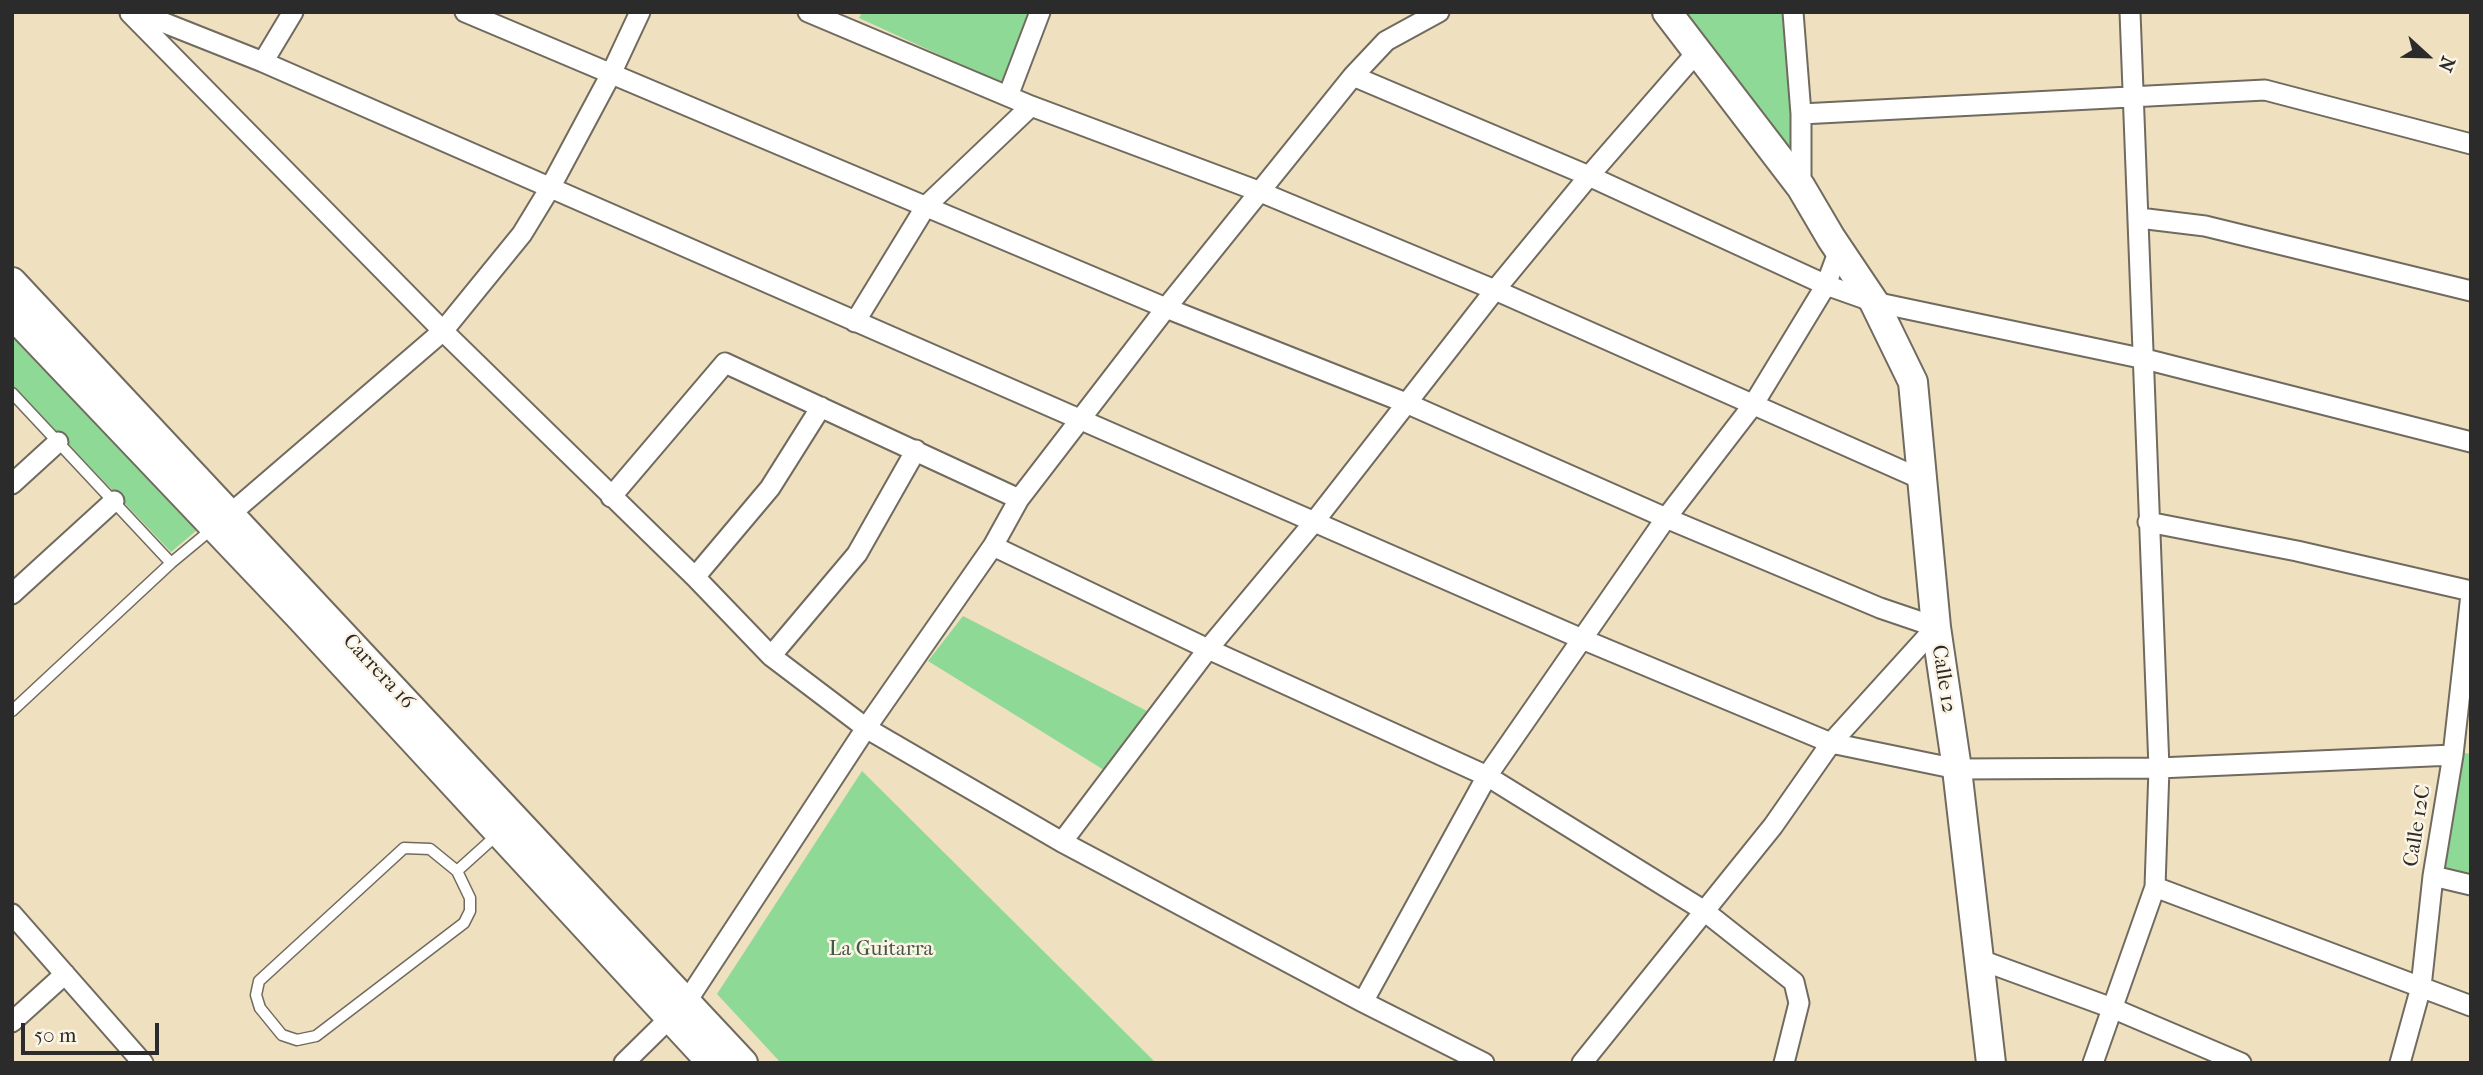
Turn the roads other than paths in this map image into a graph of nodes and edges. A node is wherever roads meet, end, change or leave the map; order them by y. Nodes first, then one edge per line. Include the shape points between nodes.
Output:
1 (130, 12) edge
2 (137, 12) edge
3 (293, 12) edge
4 (465, 12) edge
5 (640, 12) edge
6 (808, 12) edge
7 (1040, 12) edge
8 (1439, 12) edge
9 (1667, 12) edge
10 (1793, 12) edge
11 (2130, 12) edge
12 (1697, 52) junction
13 (263, 62) junction
14 (611, 74) junction
15 (1353, 76) junction
16 (1008, 96) junction
17 (2132, 97) junction
18 (1031, 106) junction
19 (1801, 114) junction
20 (2471, 144) edge
21 (1589, 176) junction
22 (1801, 187) junction
23 (551, 188) junction
24 (1258, 191) junction
25 (926, 206) junction
26 (2139, 218) junction
27 (1839, 250) junction
28 (12, 282) edge
29 (1826, 285) junction
30 (1495, 290) junction
31 (2471, 291) edge
32 (1874, 302) junction
33 (1166, 307) junction
34 (12, 314) edge
35 (855, 322) junction
36 (443, 331) junction
37 (2145, 359) junction
38 (12, 393) edge
39 (1406, 403) junction
40 (1753, 405) junction
41 (821, 407) junction
42 (1081, 420) junction
43 (58, 442) junction
44 (2471, 442) edge
45 (916, 450) junction
46 (1921, 479) junction
47 (12, 484) edge
48 (611, 497) junction
49 (1019, 499) junction
50 (114, 501) junction
51 (1665, 518) junction
52 (222, 520) junction
53 (1314, 522) junction
54 (2148, 522) junction
55 (993, 546) junction
56 (171, 562) junction
57 (695, 577) junction
58 (2471, 593) edge
59 (12, 594) edge
60 (1936, 627) junction
61 (1583, 639) junction
62 (1208, 649) junction
63 (771, 656) junction
64 (12, 710) edge
65 (866, 728) junction
66 (1830, 743) junction
67 (2459, 746) edge
68 (2159, 768) junction
69 (1957, 769) junction
70 (1487, 776) junction
71 (507, 826) junction
72 (1062, 842) junction
73 (457, 871) junction
74 (2433, 876) junction
75 (2471, 885) edge
76 (2155, 887) junction
77 (1703, 910) junction
78 (12, 914) edge
79 (1978, 959) junction
80 (65, 974) junction
81 (2421, 987) junction
82 (1363, 1002) junction
83 (2471, 1006) edge
84 (2112, 1008) junction
85 (679, 1010) junction
86 (12, 1021) edge
87 (143, 1063) edge
88 (624, 1063) edge
89 (712, 1063) edge
90 (743, 1063) edge
91 (1484, 1063) edge
92 (1582, 1063) edge
93 (1784, 1063) edge
94 (1991, 1063) edge
95 (2093, 1063) edge
96 (2241, 1063) edge
97 (2400, 1063) edge

1 - 36 street
2 - 13 street
3 - 13 street
4 - 14 street
5 - 14 street
6 - 16 street
7 - 16 street
8 - 15 street via 1386,41
9 - 12 main road, Calle 12
10 - 19 street
11 - 17 street
12 - 21 street
12 - 22 main road, Calle 12
13 - 23 street
14 - 23 street
14 - 25 street
15 - 21 street
15 - 24 street
16 - 18 street
17 - 19 street
17 - 20 street via 2265,89
17 - 26 street
18 - 24 street
18 - 25 street
19 - 22 street
21 - 29 street
21 - 30 street
22 - 27 main road, Calle 12
23 - 35 street
23 - 36 street via 522,234
24 - 30 street
24 - 33 street
25 - 33 street
25 - 35 street
26 - 31 street via 2205,226
26 - 37 street
27 - 29 street
27 - 32 main road, Calle 12
28 - 52 main road, Carrera 16
29 - 32 street
29 - 40 street
30 - 39 street
30 - 40 street
32 - 37 street
32 - 46 main road, Calle 12 via 1913,382
33 - 39 street
33 - 42 street
34 - 52 main road, Carrera 16
35 - 42 street
36 - 48 street
36 - 52 street
37 - 44 street
37 - 54 street
38 - 43 lane
39 - 51 street
39 - 53 street
40 - 46 street
40 - 51 street
41 - 45 street
41 - 48 street via 725,363
41 - 57 street via 770,488
42 - 49 street
42 - 53 street
43 - 47 street
43 - 50 lane
45 - 49 street
45 - 63 street via 857,554
46 - 60 main road, Calle 12
48 - 57 street
49 - 55 street
50 - 56 lane
50 - 59 street
51 - 60 street
51 - 61 street
52 - 56 lane
52 - 71 main road, Carrera 16
53 - 61 street
53 - 62 street
54 - 58 street via 2297,551
54 - 68 street
55 - 62 street
55 - 65 street
56 - 64 lane
57 - 63 street
58 - 67 street, Calle 12C
60 - 66 street
60 - 69 main road, Calle 12
61 - 66 street
61 - 70 street
62 - 70 street
62 - 72 street
63 - 65 street
65 - 72 street
65 - 85 street
66 - 69 street
66 - 77 street via 1773,826
67 - 68 street
67 - 74 street, Calle 12C
68 - 69 street
68 - 76 street
69 - 79 main road, Calle 12
70 - 77 street
70 - 82 street
71 - 73 lane
71 - 85 main road, Carrera 16
72 - 82 street
73 - 73 lane via 430,849 404,848 259,981 256,995 260,1008 282,1035 297,1040 316,1036 464,923 471,911 470,898
74 - 75 street
74 - 81 street, Calle 12C
76 - 81 street
76 - 84 street
77 - 92 street
77 - 93 street via 1794,982 1799,1003
78 - 80 street
79 - 84 street
79 - 94 main road, Calle 12
80 - 86 street
80 - 87 street
81 - 83 street
81 - 97 street, Calle 12C
82 - 91 street
84 - 95 street
84 - 96 street
85 - 88 street
85 - 89 main road, Carrera 16
85 - 90 main road, Carrera 16

